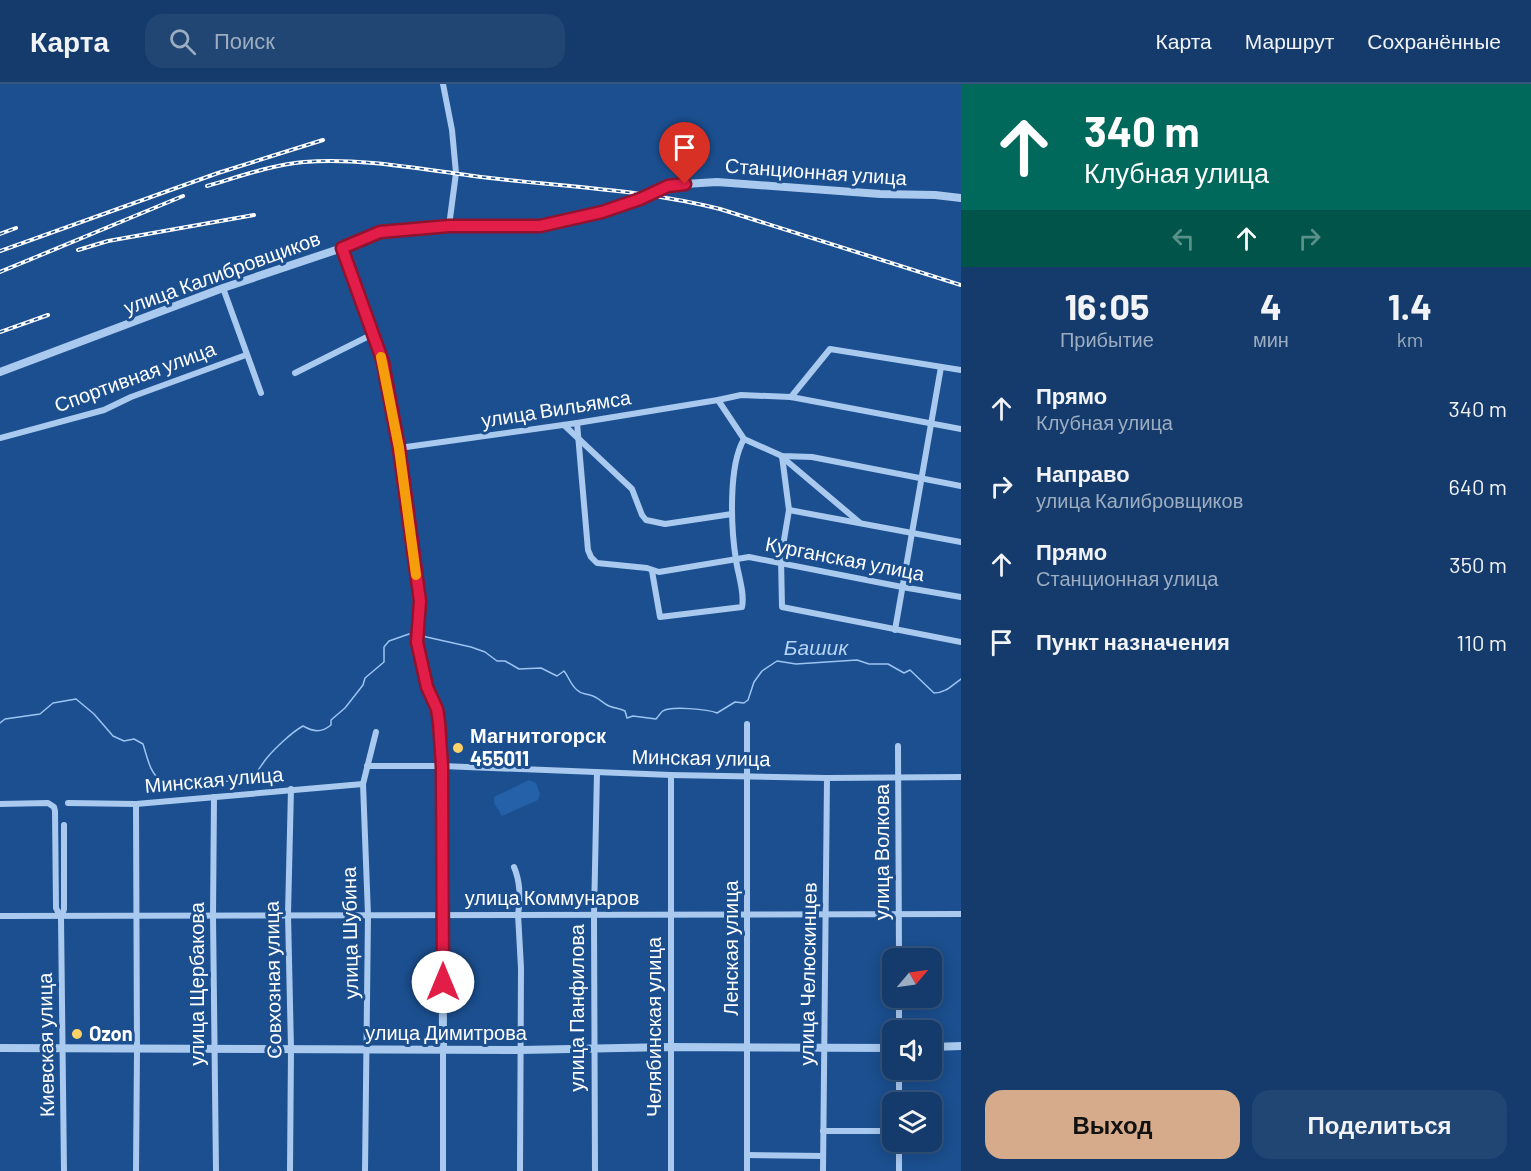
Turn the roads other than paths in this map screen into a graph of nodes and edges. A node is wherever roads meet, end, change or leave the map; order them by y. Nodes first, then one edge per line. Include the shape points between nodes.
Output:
1 (443, 84) edge
2 (961, 198) edge
3 (602, 212) joint
4 (449, 226) junction
5 (342, 248) junction
6 (223, 288) junction
7 (373, 334) junction
8 (246, 355) junction
9 (940, 367) junction
10 (961, 370) edge
11 (0, 372) edge
12 (295, 373) dead end
13 (261, 393) dead end
14 (791, 397) junction
15 (718, 400) junction
16 (577, 423) junction
17 (931, 423) junction
18 (564, 425) junction
19 (961, 429) edge
20 (0, 438) edge
21 (744, 439) junction
22 (579, 440) junction
23 (399, 448) junction
24 (782, 456) junction
25 (920, 478) junction
26 (961, 486) edge
27 (789, 510) junction
28 (732, 514) junction
29 (859, 522) junction
30 (911, 532) junction
31 (961, 542) edge
32 (735, 560) junction
33 (782, 564) junction
34 (652, 571) junction
35 (902, 587) junction
36 (961, 597) edge
37 (895, 630) junction
38 (961, 642) edge
39 (747, 724) dead end
40 (376, 732) dead end
41 (898, 746) dead end
42 (367, 766) junction
43 (442, 766) junction
44 (597, 772) junction
45 (671, 775) junction
46 (747, 776) junction
47 (898, 776) junction
48 (961, 777) edge
49 (827, 778) junction
50 (363, 784) junction
51 (291, 789) junction
52 (214, 797) junction
53 (68, 803) dead end
54 (0, 804) edge
55 (135, 804) junction
56 (64, 825) dead end
57 (56, 841) junction
58 (64, 841) junction
59 (514, 867) dead end
60 (518, 914) junction
61 (747, 914) junction
62 (898, 914) junction
63 (961, 914) edge
64 (288, 915) junction
65 (368, 915) junction
66 (444, 915) junction
67 (670, 915) junction
68 (825, 915) junction
69 (0, 916) edge
70 (137, 916) junction
71 (213, 916) junction
72 (594, 916) junction
73 (61, 918) junction
74 (898, 948) edge
75 (961, 1046) edge
76 (670, 1047) junction
77 (882, 1047) edge
78 (942, 1047) edge
79 (0, 1048) edge
80 (63, 1048) junction
81 (593, 1048) junction
82 (748, 1048) junction
83 (824, 1048) junction
84 (214, 1049) junction
85 (291, 1049) junction
86 (367, 1049) junction
87 (443, 1049) junction
88 (137, 1050) junction
89 (521, 1050) junction
90 (823, 1131) junction
91 (882, 1131) edge
92 (899, 1152) edge
93 (747, 1155) junction
94 (823, 1156) junction
95 (64, 1171) edge
96 (136, 1171) edge
97 (216, 1171) edge
98 (290, 1171) edge
99 (365, 1171) edge
100 (443, 1171) edge
101 (520, 1171) edge
102 (595, 1171) edge
103 (671, 1171) edge
104 (747, 1171) edge
105 (823, 1171) edge
106 (899, 1171) edge

1 - 4 street via 456,173
2 - 3 street, Станционная улица via 717,182 668,186
3 - 4 street, улица Калибровщиков via 540,226
4 - 5 street, улица Калибровщиков via 380,232
5 - 6 street, улица Калибровщиков
5 - 7 street
6 - 8 street
6 - 11 street, улица Калибровщиков
7 - 12 street
7 - 23 street via 383,362
8 - 13 street
8 - 20 street, Спортивная улица via 104,410
9 - 10 street
9 - 14 street via 830,349
9 - 17 street
14 - 15 street, улица Вильямса via 741,395
14 - 17 street, улица Вильямса
15 - 16 street, улица Вильямса
15 - 21 street
16 - 18 street, улица Вильямса
16 - 22 street
17 - 19 street, улица Вильямса
17 - 25 street
18 - 22 street
18 - 23 street, улица Вильямса
21 - 24 street
21 - 28 street via 735,468
22 - 28 street via 632,489 642,515 652,522 665,524
22 - 34 street, Курганская улица via 591,557 604,565
23 - 43 street via 420,601 417,642 427,687 437,709
24 - 25 street via 812,457
24 - 27 street
24 - 29 street
25 - 26 street
25 - 30 street
27 - 29 street
27 - 33 street
28 - 32 street
29 - 30 street
30 - 31 street
30 - 35 street
32 - 33 street, Курганская улица via 749,557
32 - 34 street, Курганская улица
32 - 34 street via 743,604 739,608 660,617
33 - 35 street, Курганская улица
33 - 37 street via 781,603 786,609
35 - 36 street, Курганская улица
35 - 37 street
37 - 38 street
39 - 46 street, Ленская улица
40 - 42 street, улица Шубина
41 - 47 street, улица Волкова
42 - 43 street, Минская улица
42 - 50 street, улица Шубина
43 - 44 street, Минская улица
43 - 66 street
44 - 45 street, Минская улица
44 - 72 street, улица Панфилова
45 - 46 street, Минская улица
45 - 67 street, Челябинская улица
46 - 49 street, Минская улица
46 - 61 street, Ленская улица
47 - 48 street, Минская улица
47 - 49 street, Минская улица
47 - 62 street, улица Волкова
49 - 68 street, улица Челюскинцев
50 - 51 street, Минская улица
50 - 65 street, улица Шубина
51 - 52 street, Минская улица
51 - 64 street, Совхозная улица
52 - 55 street, Минская улица
52 - 71 street, улица Щербакова
53 - 55 street, Минская улица
54 - 57 street, Киевская улица via 48,803 54,807
55 - 70 street
56 - 58 street, Киевская улица
57 - 58 street
57 - 73 street, Киевская улица via 57,908
58 - 73 street, Киевская улица
59 - 60 street via 518,877
60 - 66 street, улица Коммунаров
60 - 72 street, улица Коммунаров
60 - 89 street
61 - 67 street, улица Коммунаров
61 - 68 street, улица Коммунаров
61 - 82 street, Ленская улица
62 - 63 street, улица Коммунаров
62 - 68 street, улица Коммунаров
62 - 74 street, улица Волкова
64 - 65 street, улица Коммунаров
64 - 71 street, улица Коммунаров
64 - 85 street, Совхозная улица
65 - 66 street, улица Коммунаров
65 - 86 street, улица Шубина
66 - 87 street
67 - 72 street, улица Коммунаров
67 - 76 street, Челябинская улица
68 - 83 street, улица Челюскинцев
69 - 73 street, улица Коммунаров
70 - 71 street, улица Коммунаров
70 - 73 street, улица Коммунаров
70 - 88 street
71 - 84 street, улица Щербакова
72 - 81 street, улица Панфилова
73 - 80 street, Киевская улица
75 - 78 street
76 - 81 street, улица Димитрова
76 - 82 street, улица Димитрова
76 - 103 street, Челябинская улица
77 - 83 street, улица Димитрова
79 - 80 street, улица Димитрова
80 - 88 street, улица Димитрова
80 - 95 street, Киевская улица
81 - 89 street, улица Димитрова
81 - 102 street, улица Панфилова
82 - 83 street, улица Димитрова
82 - 93 street, Ленская улица
83 - 90 street, улица Челюскинцев
84 - 85 street, улица Димитрова
84 - 88 street, улица Димитрова
84 - 97 street, улица Щербакова
85 - 86 street, улица Димитрова
85 - 98 street, Совхозная улица
86 - 87 street, улица Димитрова
86 - 99 street, улица Шубина
87 - 89 street, улица Димитрова
87 - 100 street
88 - 96 street
89 - 101 street
90 - 91 street
90 - 94 street, улица Челюскинцев
92 - 106 street
93 - 94 street
93 - 104 street, Ленская улица
94 - 105 street, улица Челюскинцев

